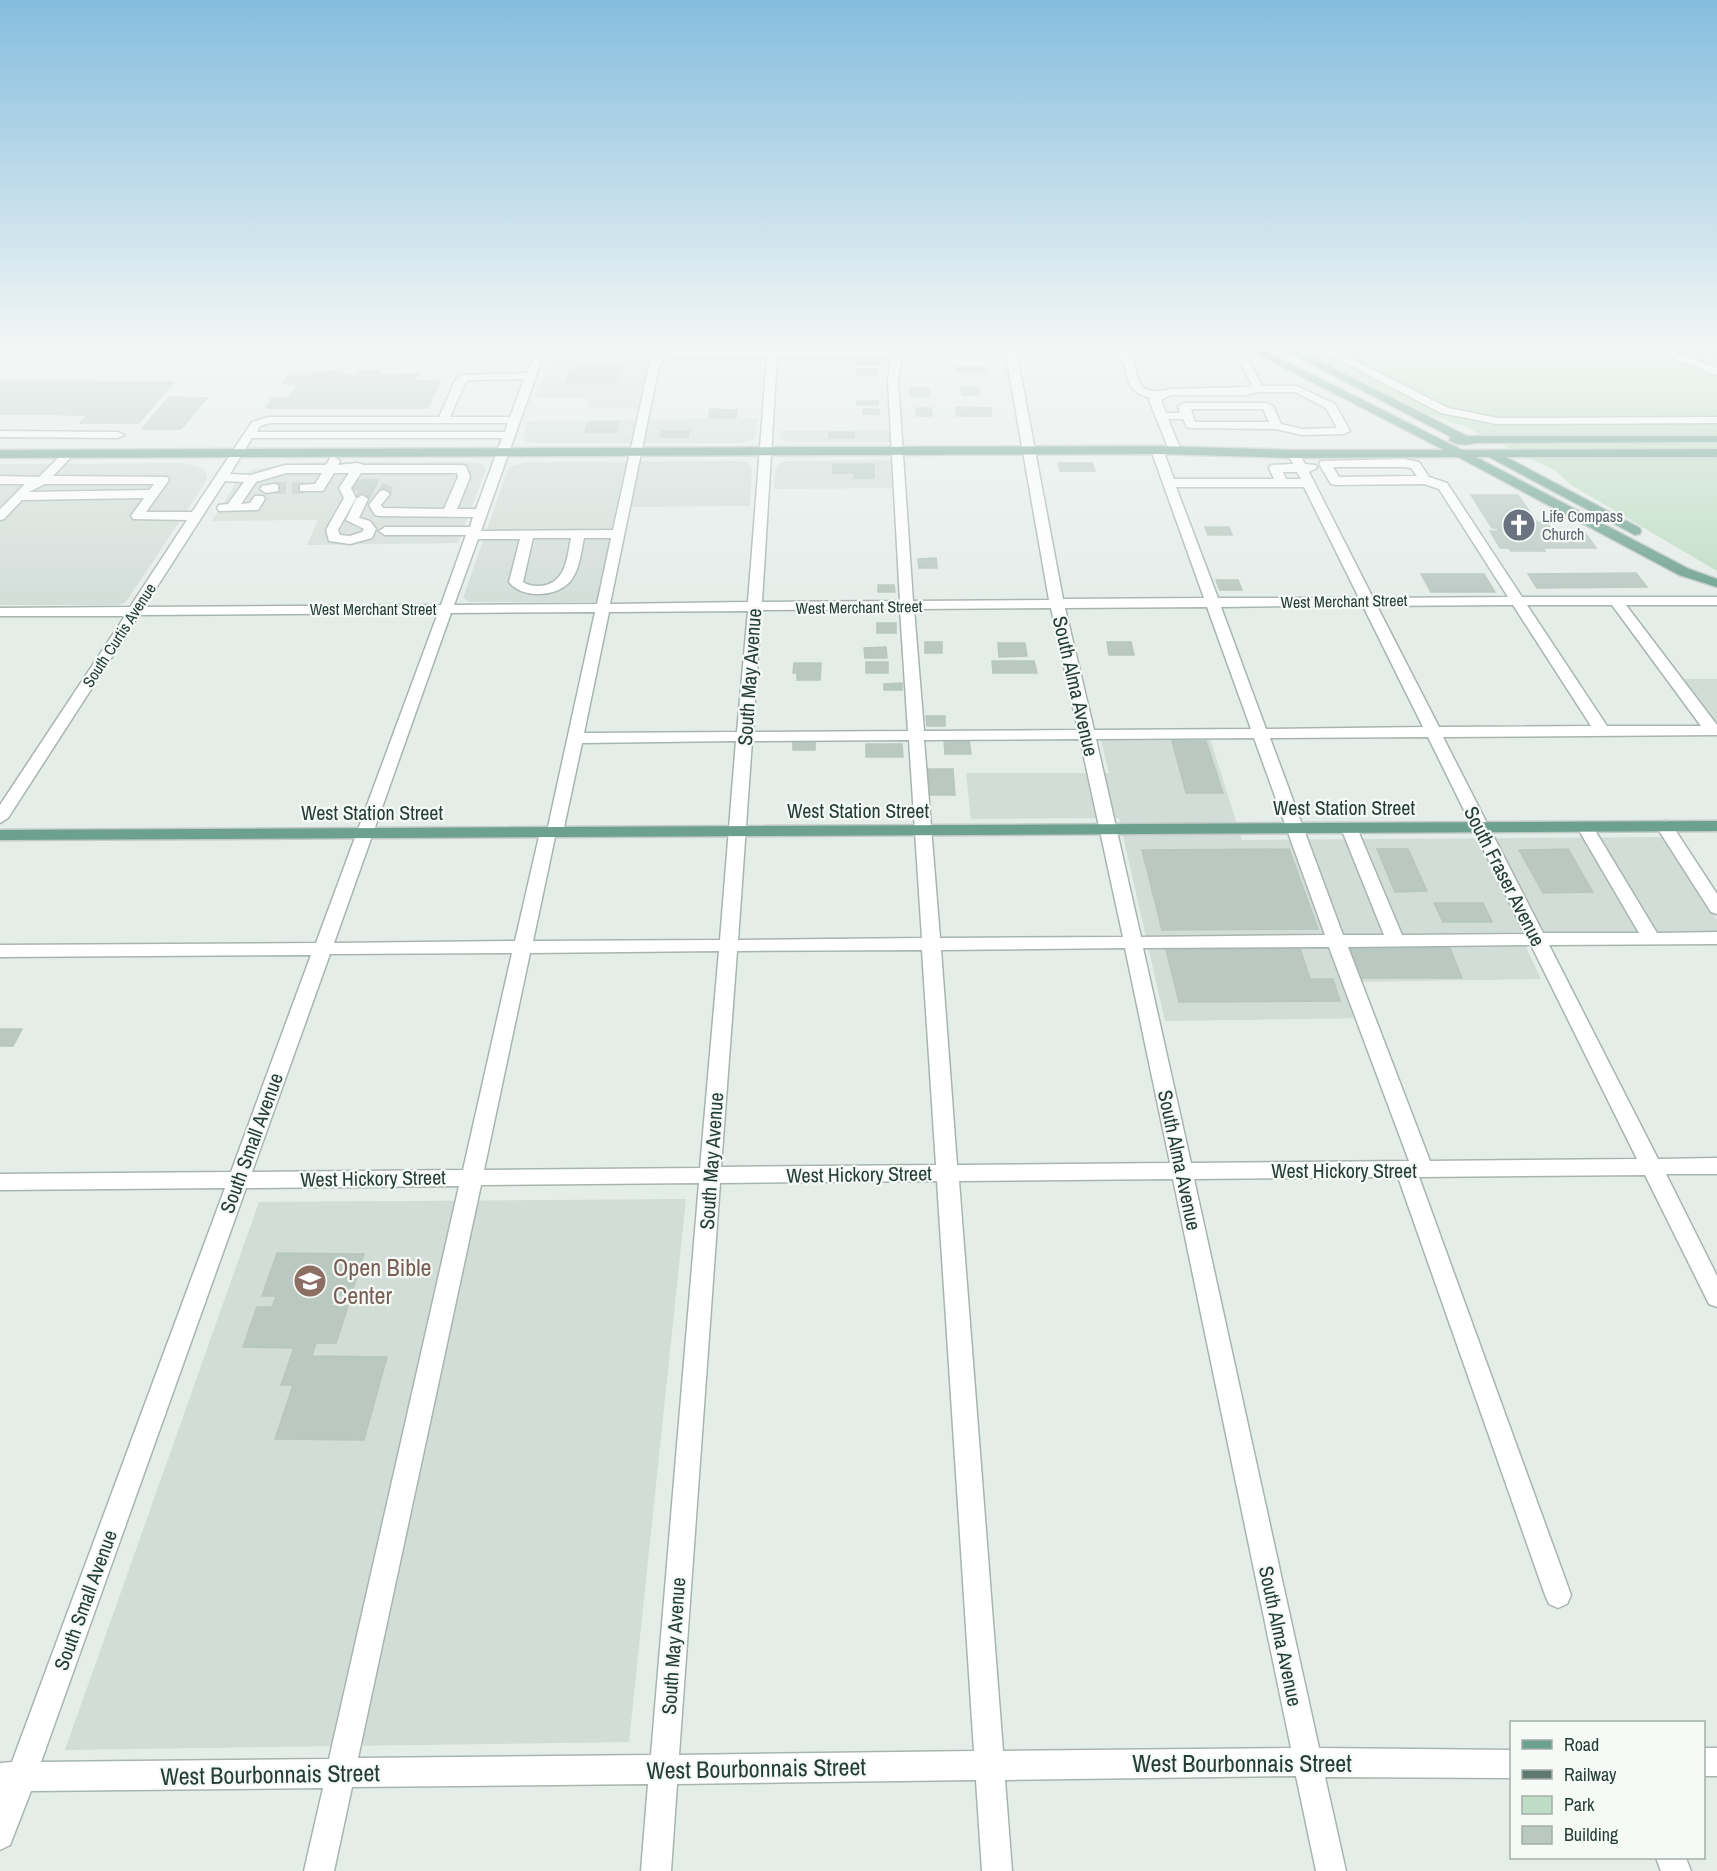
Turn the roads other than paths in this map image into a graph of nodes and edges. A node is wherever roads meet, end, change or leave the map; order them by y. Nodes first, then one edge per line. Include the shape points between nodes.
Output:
1 (249, 435) edge
2 (259, 435) edge
3 (508, 435) edge
4 (639, 435) edge
5 (768, 435) edge
6 (895, 435) edge
7 (1025, 435) edge
8 (1169, 435) edge
9 (1422, 435) edge
10 (1455, 435) edge
11 (1717, 439) edge
12 (1431, 440) junction
13 (1464, 440) junction
14 (1382, 441) dead end
15 (1405, 441) dead end
16 (505, 443) junction
17 (1028, 450) junction
18 (1157, 450) junction
19 (1175, 450) junction
20 (767, 451) junction
21 (896, 451) junction
22 (635, 452) junction
23 (1454, 452) junction
24 (239, 453) junction
25 (339, 453) junction
26 (385, 453) junction
27 (404, 453) junction
28 (1488, 453) junction
29 (1581, 453) junction
30 (1717, 453) edge
31 (0, 454) edge
32 (68, 454) junction
33 (358, 467) junction
34 (378, 467) junction
35 (1301, 468) junction
36 (397, 470) junction
37 (223, 477) junction
38 (479, 477) junction
39 (0, 480) edge
40 (43, 480) junction
41 (371, 480) tunnel mouth
42 (307, 483) tunnel mouth
43 (1169, 483) junction
44 (249, 484) junction
45 (328, 484) junction
46 (153, 494) junction
47 (19, 496) junction
48 (362, 499) tunnel mouth
49 (232, 507) junction
50 (201, 512) junction
51 (449, 513) junction
52 (327, 514) dead end
53 (0, 516) edge
54 (475, 526) junction
55 (1627, 527) junction
56 (385, 531) dead end
57 (528, 534) junction
58 (578, 534) junction
59 (618, 534) junction
60 (1716, 583) edge
61 (534, 590) junction
62 (1367, 601) junction
63 (1517, 601) junction
64 (1616, 601) junction
65 (1717, 601) edge
66 (1214, 603) junction
67 (1058, 605) junction
68 (908, 606) junction
69 (602, 608) junction
70 (754, 608) junction
71 (445, 609) junction
72 (528, 609) junction
73 (135, 611) junction
74 (0, 612) edge
75 (1714, 730) edge
76 (1602, 731) junction
77 (1433, 732) junction
78 (1261, 733) junction
79 (1087, 734) junction
80 (917, 735) junction
81 (744, 736) junction
82 (575, 738) junction
83 (0, 818) edge
84 (1664, 826) junction
85 (1717, 826) edge
86 (1481, 827) junction
87 (1585, 827) junction
88 (1297, 828) junction
89 (1349, 828) junction
90 (1109, 829) junction
91 (924, 830) junction
92 (737, 831) junction
93 (552, 832) junction
94 (363, 833) junction
95 (0, 835) edge
96 (1717, 908) edge
97 (1651, 938) junction
98 (1717, 938) edge
99 (1537, 939) junction
100 (1336, 940) junction
101 (1395, 940) junction
102 (1133, 942) junction
103 (932, 943) junction
104 (728, 945) junction
105 (523, 947) junction
106 (322, 948) junction
107 (0, 951) edge
108 (1717, 1166) edge
109 (1652, 1167) junction
110 (1414, 1169) junction
111 (1182, 1171) junction
112 (948, 1173) junction
113 (710, 1175) junction
114 (472, 1178) junction
115 (238, 1180) junction
116 (0, 1182) edge
117 (1717, 1298) edge
118 (1558, 1595) dead end
119 (1307, 1762) junction
120 (1510, 1764) edge
121 (989, 1766) junction
122 (664, 1769) junction
123 (341, 1773) junction
124 (10, 1777) edge
125 (0, 1835) edge
126 (319, 1871) edge
127 (656, 1871) edge
128 (997, 1871) edge
129 (1330, 1871) edge

1 - 24 street, South Curtis Avenue
2 - 16 street
3 - 16 street, South Small Avenue
4 - 22 street
5 - 20 street, South May Avenue
6 - 21 street
7 - 17 street, South Alma Avenue
8 - 19 street
9 - 12 main road
10 - 13 main road
11 - 13 main road
12 - 13 main road
12 - 15 main road
12 - 23 main road
13 - 28 main road
14 - 19 main road
16 - 22 main road
16 - 27 main road
16 - 38 street, South Small Avenue
17 - 18 main road
17 - 21 main road
17 - 67 street, South Alma Avenue
18 - 19 main road
18 - 43 street
19 - 35 main road
20 - 21 main road
20 - 22 main road
20 - 70 street, South May Avenue
21 - 68 street
22 - 59 street
23 - 28 main road
23 - 35 main road
23 - 60 main road via 1684,572
24 - 25 main road
24 - 32 main road
24 - 37 street, South Curtis Avenue
25 - 26 main road
25 - 45 street
26 - 27 main road
26 - 34 street
27 - 36 street
28 - 29 main road
28 - 55 main road
29 - 30 main road
29 - 55 main road via 1555,460 1548,469 1557,482
31 - 32 main road
32 - 40 street
33 - 34 street
33 - 45 street
33 - 48 street via 345,488 350,498 332,530 334,538 350,540 368,535 370,529 366,524 352,520
34 - 36 street
34 - 41 street
35 - 43 street via 1282,483
35 - 62 street, South Fraser Avenue
35 - 63 street via 1327,468 1325,464 1415,465 1425,480 1443,486
36 - 38 street via 462,469
36 - 51 street via 375,505 379,512
37 - 44 street
37 - 50 street, South Curtis Avenue
38 - 51 street
38 - 54 street, South Small Avenue
39 - 40 street
40 - 46 street via 163,480
40 - 47 street
42 - 45 street
43 - 66 street
44 - 45 street via 285,469
44 - 49 street
44 - 49 street via 268,489 254,507
45 - 52 street
46 - 47 street
46 - 50 street via 137,516
47 - 53 street
49 - 50 street
50 - 73 street, South Curtis Avenue
51 - 54 street
54 - 56 street
54 - 57 street
54 - 71 street, South Small Avenue
55 - 60 main road via 1700,568
57 - 58 street
57 - 61 street via 516,582
58 - 59 street
58 - 61 street via 563,584
59 - 69 street
61 - 72 street
62 - 63 street, West Merchant Street
62 - 66 street, West Merchant Street
62 - 77 street, South Fraser Avenue
63 - 64 street, West Merchant Street
63 - 76 street
64 - 65 street, West Merchant Street
64 - 75 street
66 - 67 street, West Merchant Street
66 - 78 street
67 - 68 street, West Merchant Street
67 - 79 street, South Alma Avenue
68 - 70 street, West Merchant Street
68 - 80 street
69 - 70 street, West Merchant Street
69 - 72 street, West Merchant Street
69 - 82 street
70 - 81 street, South May Avenue
71 - 72 street, West Merchant Street
71 - 73 street, West Merchant Street
71 - 94 street, South Small Avenue
73 - 74 street, West Merchant Street
73 - 83 street, South Curtis Avenue
75 - 76 street
76 - 77 street
77 - 78 street
77 - 86 street, South Fraser Avenue
78 - 79 street
78 - 88 street
79 - 80 street
79 - 90 street, South Alma Avenue
80 - 81 street
80 - 91 street
81 - 82 street
81 - 92 street, South May Avenue
82 - 93 street
84 - 85 main road, West Station Street
84 - 87 main road, West Station Street
84 - 96 street
86 - 87 main road, West Station Street
86 - 89 main road, West Station Street
86 - 99 street, South Fraser Avenue
87 - 97 street
88 - 89 main road, West Station Street
88 - 90 main road, West Station Street
88 - 100 street
89 - 101 street
90 - 91 main road, West Station Street
90 - 102 street, South Alma Avenue
91 - 92 main road, West Station Street
91 - 103 street
92 - 93 main road, West Station Street
92 - 104 street, South May Avenue
93 - 94 main road, West Station Street
93 - 105 street
94 - 95 main road, West Station Street
94 - 106 street, South Small Avenue
97 - 98 street
97 - 99 street
99 - 101 street
99 - 109 street, South Fraser Avenue
100 - 101 street
100 - 102 street
100 - 110 street
102 - 103 street
102 - 111 street, South Alma Avenue
103 - 104 street
103 - 112 street
104 - 105 street
104 - 113 street, South May Avenue
105 - 106 street
105 - 114 street
106 - 107 street
106 - 115 street, South Small Avenue
108 - 109 street, West Hickory Street
109 - 110 street, West Hickory Street
109 - 117 street, South Fraser Avenue
110 - 111 street, West Hickory Street
110 - 118 street
111 - 112 street, West Hickory Street
111 - 119 street, South Alma Avenue
112 - 113 street, West Hickory Street
112 - 121 street
113 - 114 street, West Hickory Street
113 - 122 street, South May Avenue
114 - 115 street, West Hickory Street
114 - 123 street
115 - 116 street, West Hickory Street
115 - 124 street, South Small Avenue
119 - 120 street, West Bourbonnais Street
119 - 121 street, West Bourbonnais Street
119 - 129 street, South Alma Avenue
121 - 122 street, West Bourbonnais Street
121 - 128 street
122 - 123 street, West Bourbonnais Street
122 - 127 street, South May Avenue
123 - 124 street, West Bourbonnais Street
123 - 126 street
124 - 125 street, South Small Avenue

